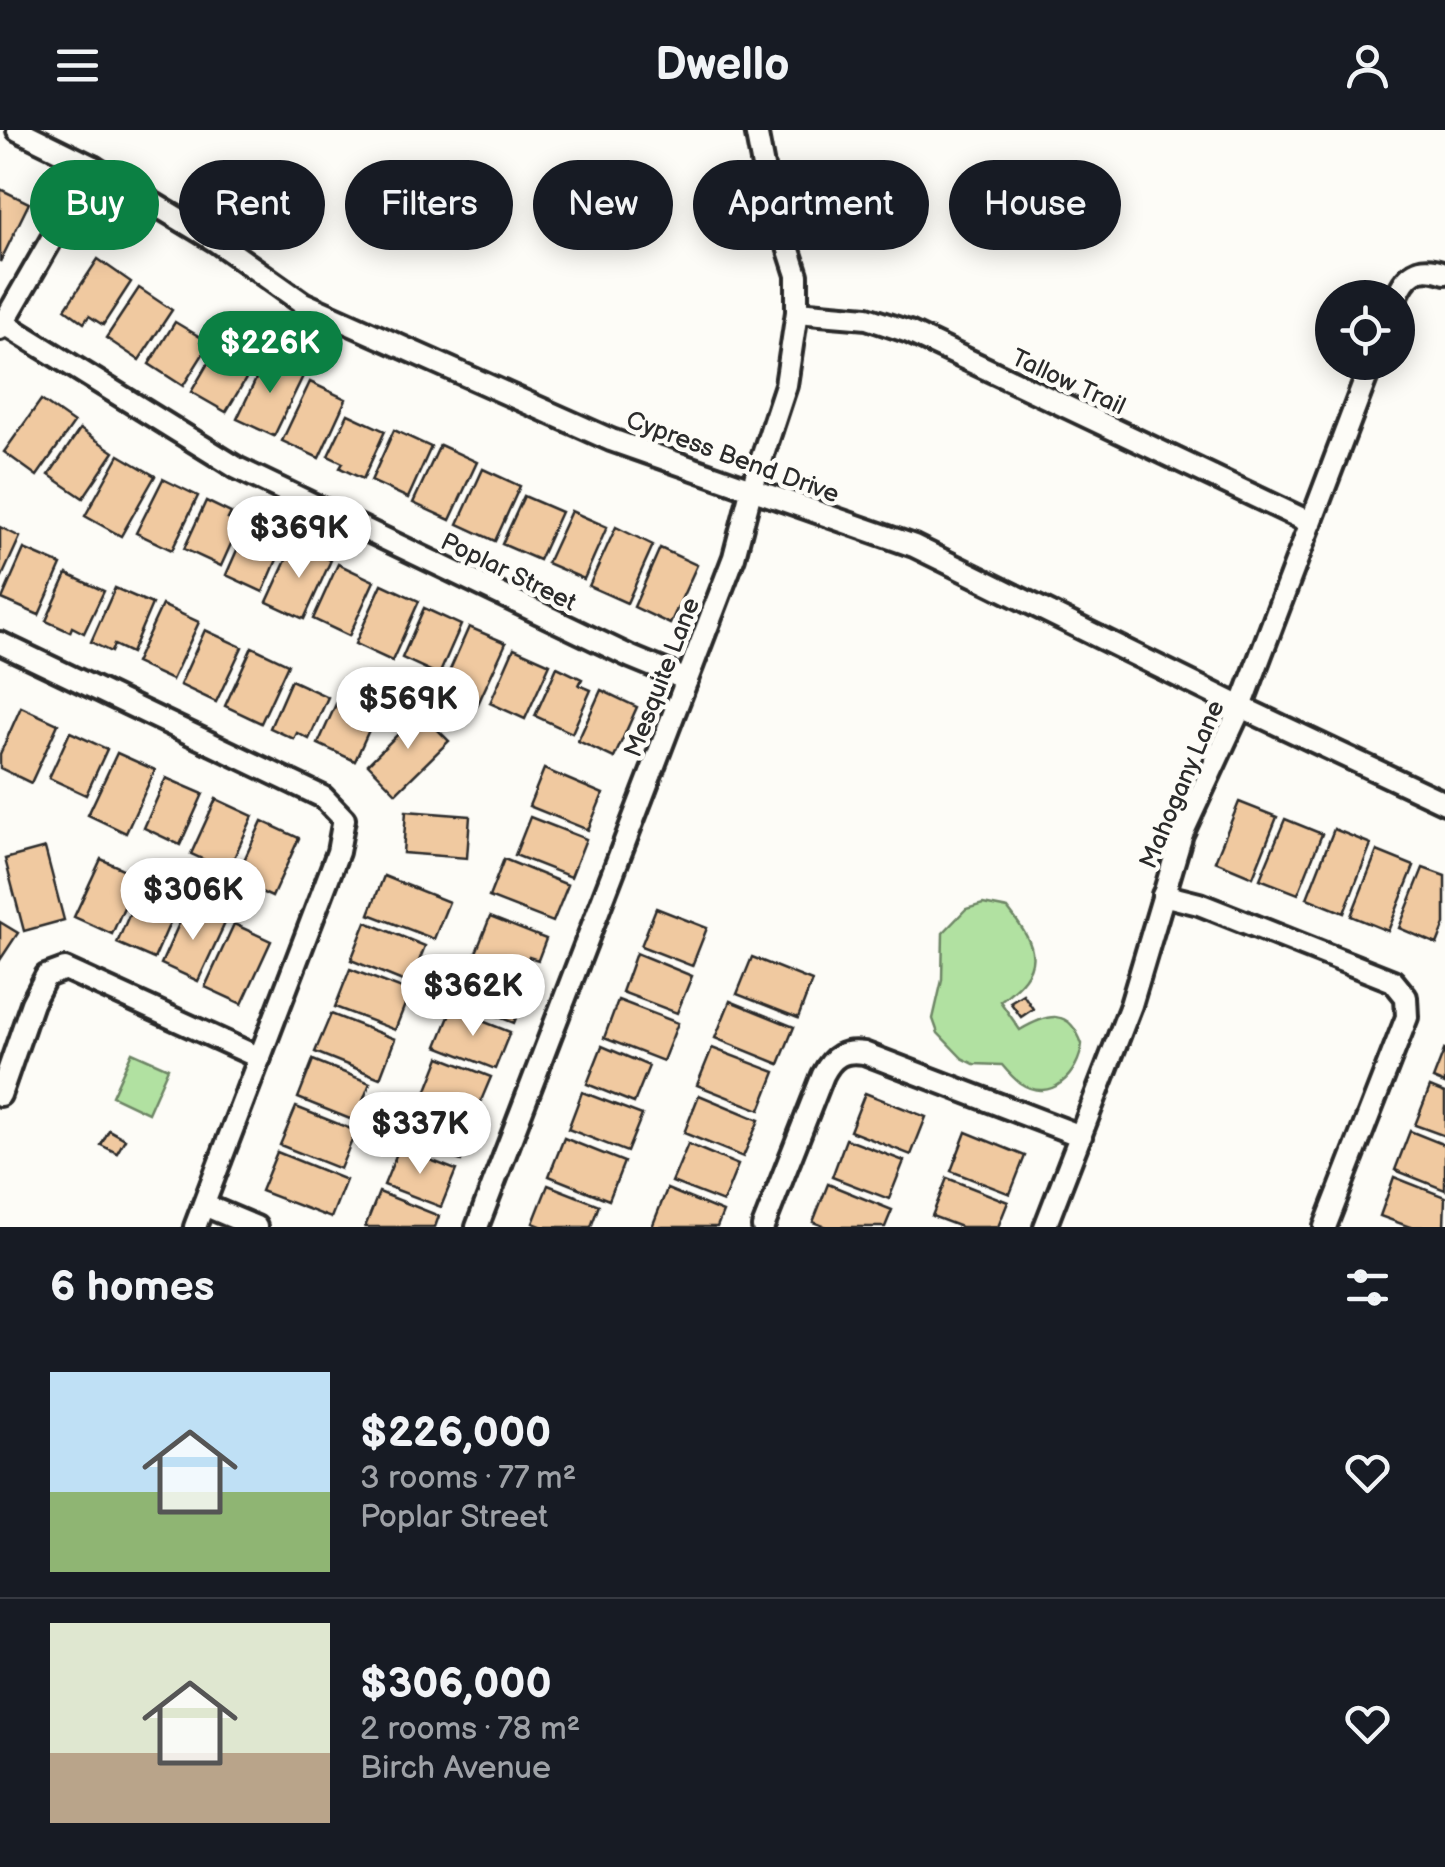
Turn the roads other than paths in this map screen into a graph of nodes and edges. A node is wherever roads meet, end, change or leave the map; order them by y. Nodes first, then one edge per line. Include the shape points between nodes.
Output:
1 (18, 130) edge
2 (756, 130) edge
3 (79, 160) edge
4 (159, 207) edge
5 (44, 250) edge
6 (1445, 273) edge
7 (1407, 280) edge
8 (798, 312) junction
9 (1, 324) edge
10 (1365, 380) edge
11 (751, 491) junction
12 (1310, 523) junction
13 (0, 642) edge
14 (687, 680) junction
15 (1240, 707) junction
16 (1445, 803) edge
17 (1163, 894) junction
18 (260, 1058) junction
19 (0, 1095) edge
20 (1080, 1136) junction
21 (204, 1205) junction
22 (196, 1227) edge
23 (256, 1227) edge
24 (477, 1227) edge
25 (763, 1227) edge
26 (1045, 1227) edge
27 (1325, 1227) edge

1 - 3 street, Cypress Bend Drive
2 - 8 street, Mesquite Lane via 797,274
4 - 11 street, Cypress Bend Drive via 303,303 610,440
5 - 9 street
6 - 7 street via 1423,267
8 - 11 street, Mesquite Lane via 786,384
8 - 12 street, Tallow Trail via 866,318 909,332
9 - 14 street, Poplar Street via 237,468
10 - 12 street, Mahogany Lane
11 - 14 street, Mesquite Lane via 734,557
11 - 15 street, Cypress Bend Drive via 914,546
12 - 15 street, Mahogany Lane
13 - 18 street via 322,797 344,818 338,852
14 - 24 street, Mesquite Lane
15 - 16 street, Cypress Bend Drive
15 - 17 street, Mahogany Lane via 1182,834
17 - 20 street, Mahogany Lane via 1137,989
17 - 27 street via 1393,981 1406,997 1407,1016
18 - 19 street via 66,969 46,976
18 - 21 street
20 - 25 street via 850,1051 838,1055 823,1076
20 - 26 street, Mahogany Lane
21 - 22 street
21 - 23 street

